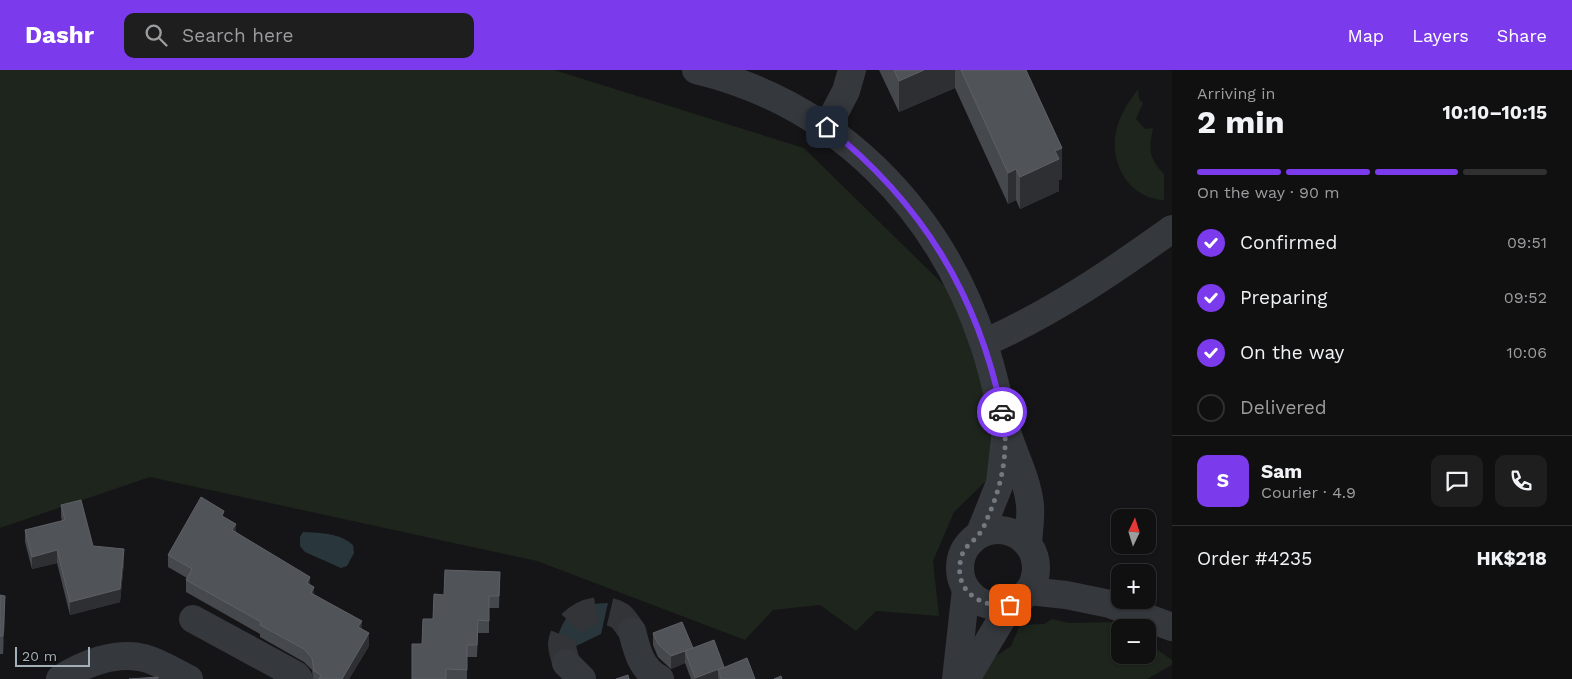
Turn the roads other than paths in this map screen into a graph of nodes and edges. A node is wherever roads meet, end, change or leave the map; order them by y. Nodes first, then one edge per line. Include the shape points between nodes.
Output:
1 (696, 70) edge
2 (852, 70) edge
3 (827, 127) junction
4 (1172, 229) edge
5 (984, 344) junction
6 (1005, 424) junction
7 (980, 533) junction
8 (1026, 576) junction
9 (966, 590) junction
10 (192, 619) dead end
11 (1172, 627) edge
12 (632, 631) tunnel mouth
13 (111, 668) edge
14 (60, 679) edge
15 (189, 679) edge
16 (299, 679) edge
17 (660, 679) edge
18 (956, 679) edge
19 (966, 679) edge

1 - 3 street via 770,94
2 - 3 street via 846,91
3 - 5 street via 876,168 924,227 951,269
4 - 5 street via 1089,288
5 - 6 street
6 - 7 street via 1000,483
6 - 8 street via 1030,506
7 - 8 street via 1006,529 1018,534
7 - 9 street via 970,541 961,558 960,578
8 - 9 street via 998,606 985,604
8 - 11 street via 1066,595 1110,604
8 - 19 street
9 - 18 street
10 - 16 street
12 - 17 street via 639,658 651,674
13 - 14 street via 92,663
13 - 15 street via 142,658

